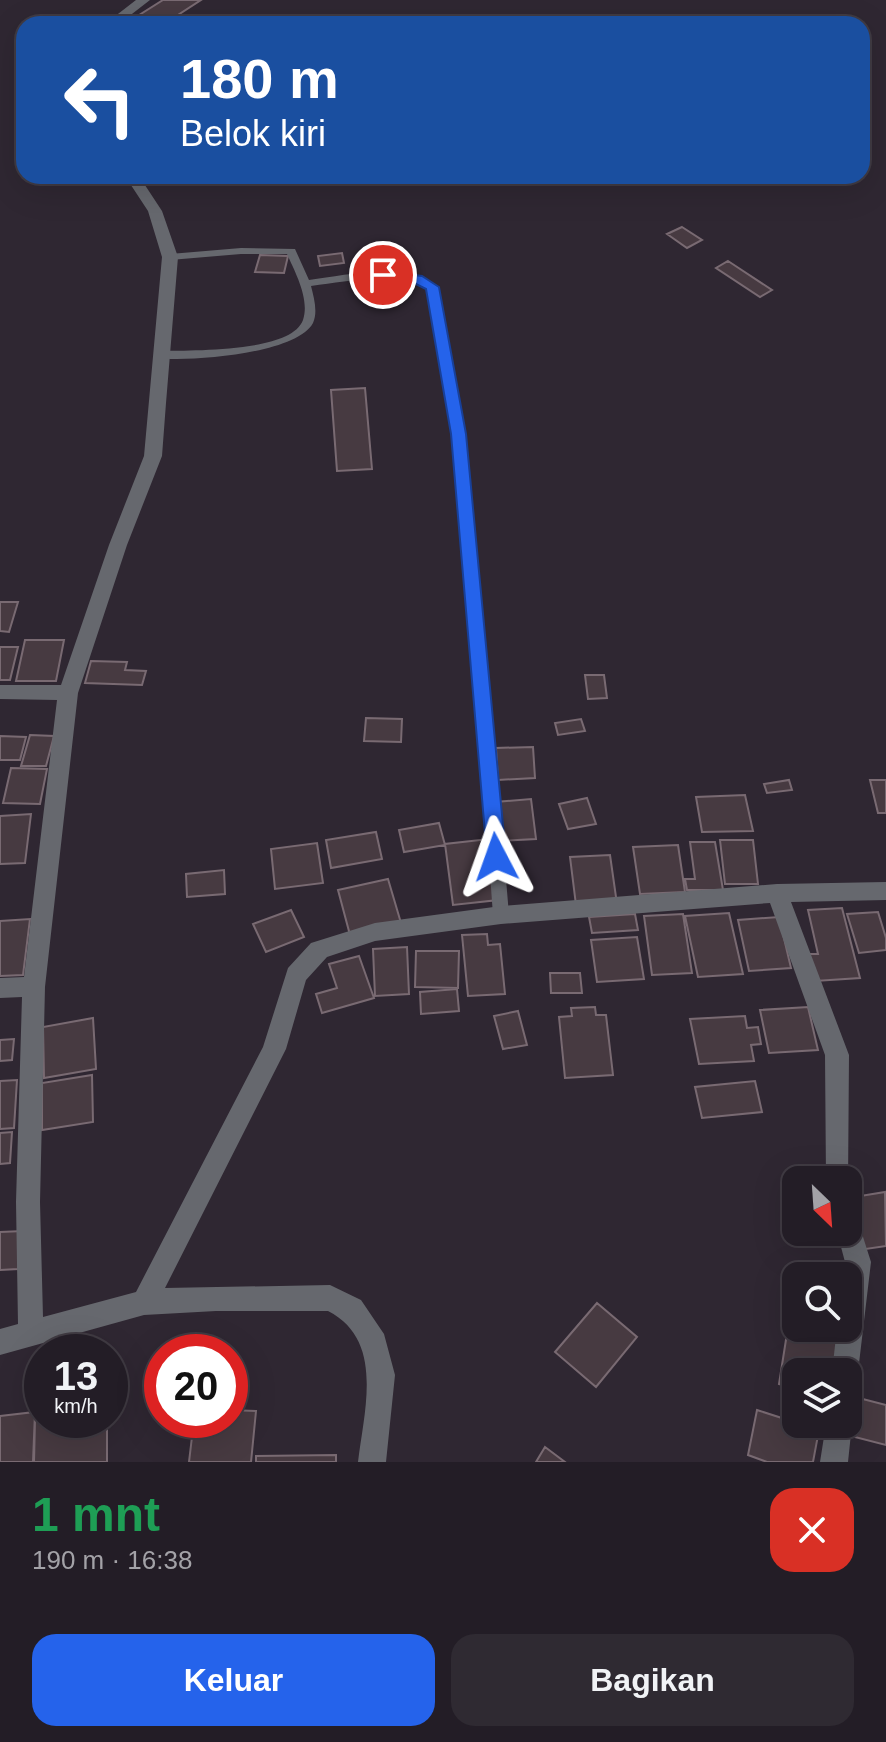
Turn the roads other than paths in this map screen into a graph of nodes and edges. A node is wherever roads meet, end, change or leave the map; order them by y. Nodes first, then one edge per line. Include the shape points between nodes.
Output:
1 (144, 0) edge
2 (122, 16) edge
3 (137, 184) edge
4 (170, 257) junction
5 (304, 284) junction
6 (161, 355) junction
7 (0, 692) edge
8 (68, 693) junction
9 (886, 891) edge
10 (777, 893) junction
11 (501, 915) junction
12 (34, 987) junction
13 (0, 988) edge
14 (838, 1166) edge
15 (853, 1246) edge
16 (144, 1302) junction
17 (31, 1334) edge
18 (34, 1334) edge
19 (24, 1337) edge
20 (0, 1342) edge
21 (847, 1358) edge
22 (837, 1438) edge
23 (372, 1462) edge
24 (834, 1462) edge

1 - 2 street
3 - 4 street via 155,211
4 - 5 lane via 291,251
4 - 6 street
5 - 6 lane via 308,324 296,339
5 - 11 lane via 383,275 417,279 432,287 459,434
6 - 8 street via 153,456
7 - 8 street
8 - 12 street
9 - 10 street
10 - 11 street
10 - 14 street via 837,1055
11 - 16 street via 375,932 319,950 296,975 274,1049
12 - 13 street
12 - 17 street via 28,1202
15 - 21 street via 858,1262
16 - 18 street
16 - 23 street via 330,1298 352,1309 375,1343 382,1375
19 - 20 street
22 - 24 street

